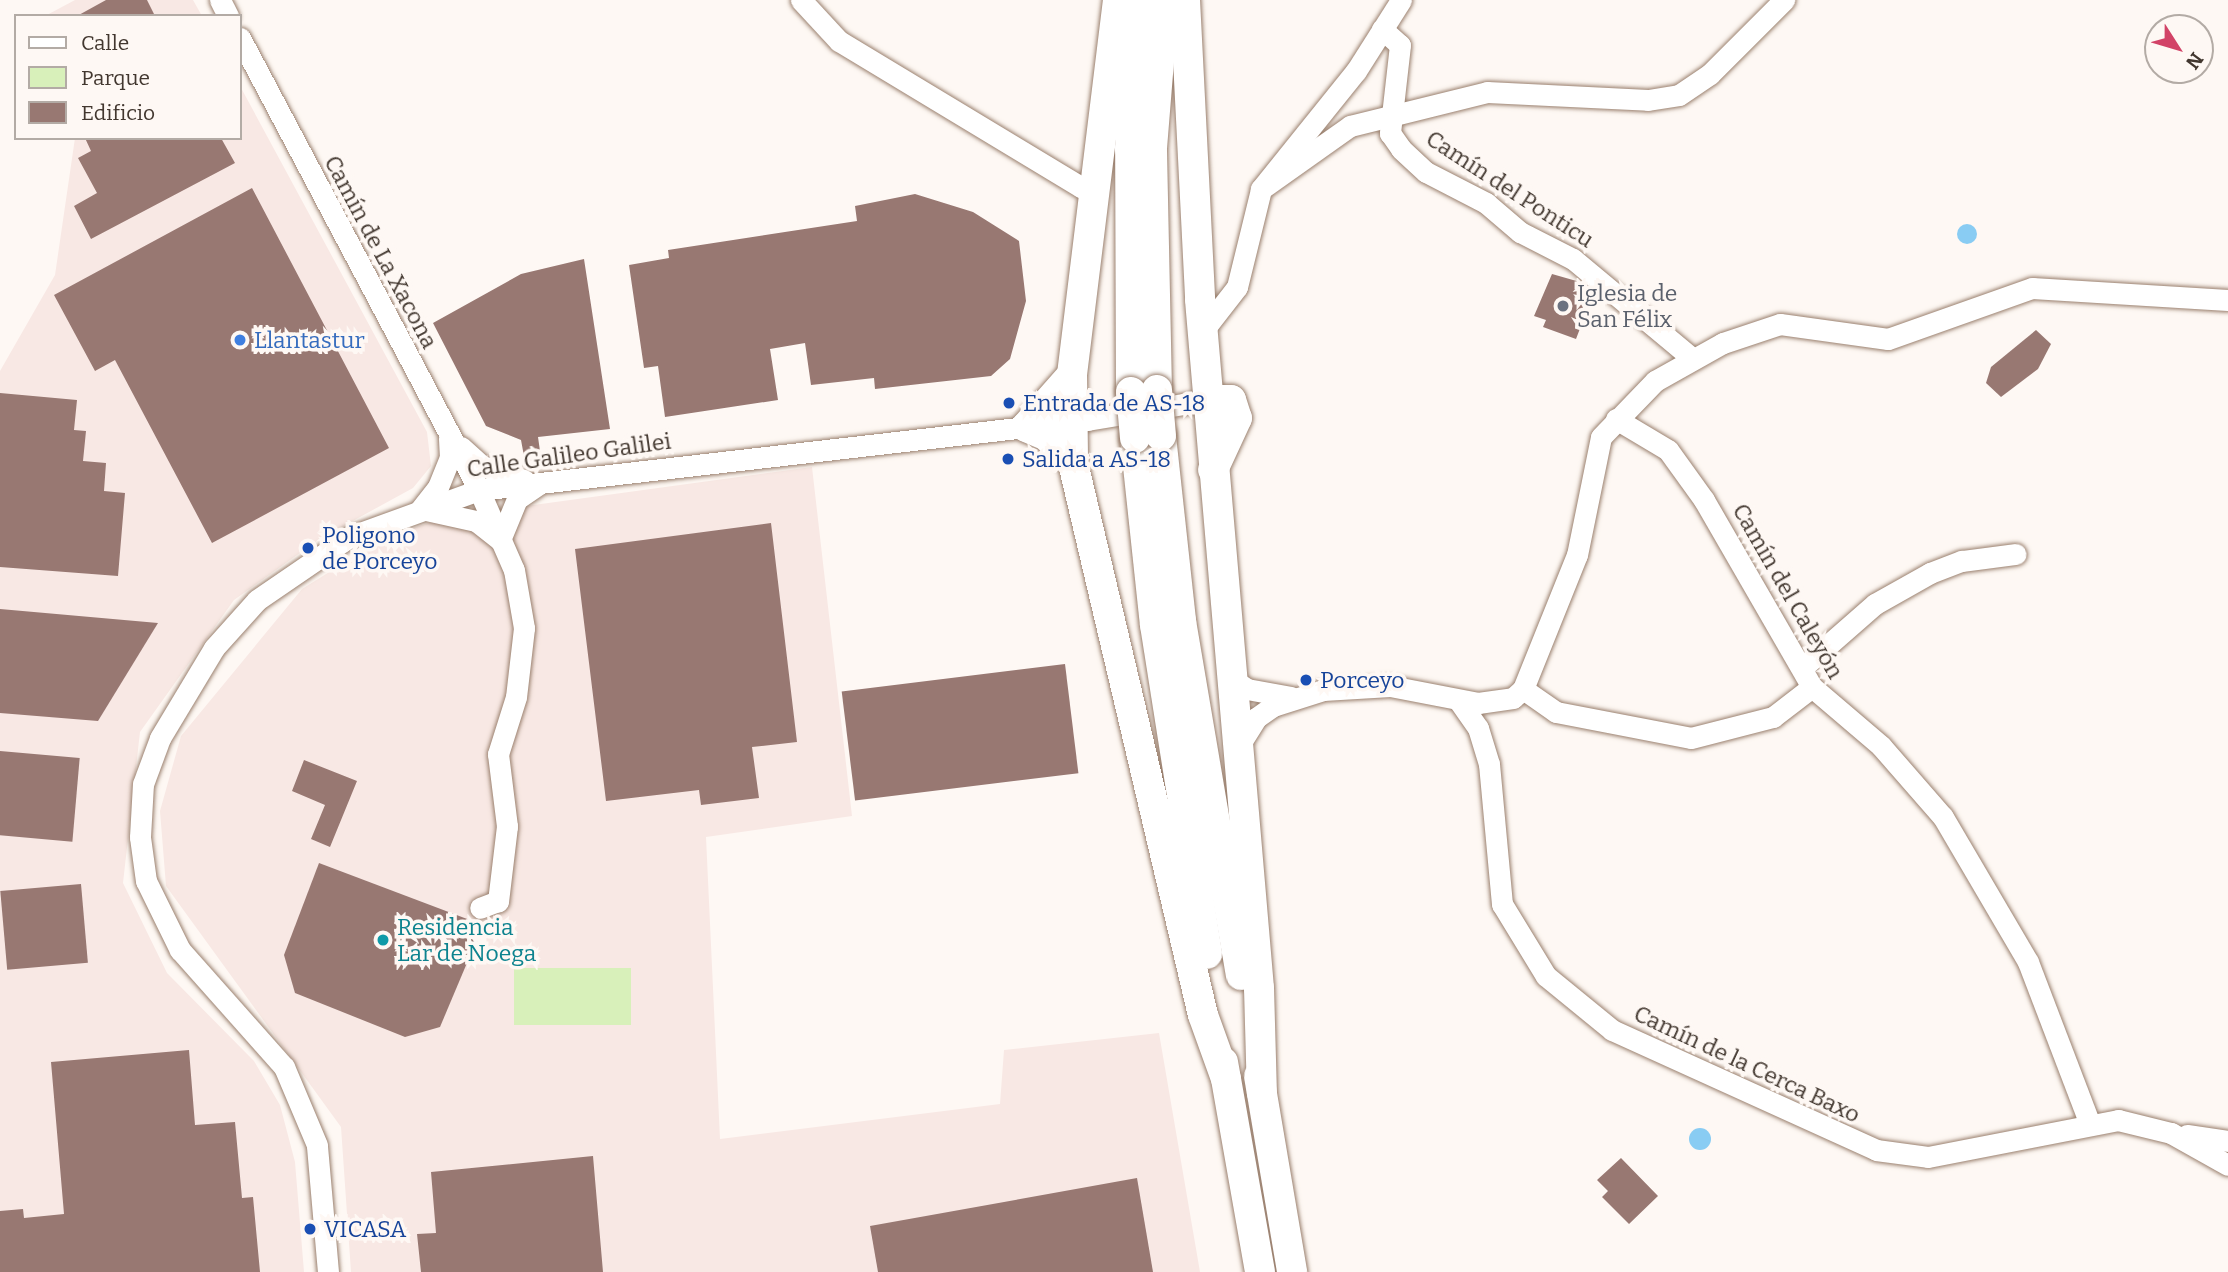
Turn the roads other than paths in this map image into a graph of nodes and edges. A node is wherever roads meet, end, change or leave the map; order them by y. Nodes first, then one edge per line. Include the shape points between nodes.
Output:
1 (801, 0) edge
2 (1118, 0) edge
3 (1139, 0) edge
4 (1164, 0) edge
5 (1185, 0) edge
6 (1401, 0) edge
7 (1784, 0) edge
8 (1382, 29) junction
9 (242, 42) edge
10 (1393, 116) junction
11 (1093, 186) junction
12 (1261, 189) junction
13 (1244, 242) junction
14 (1200, 300) junction
15 (2228, 300) edge
16 (1202, 332) junction
17 (1692, 358) junction
18 (1072, 375) junction
19 (1144, 391) junction
20 (1208, 400) junction
21 (1616, 419) junction
22 (1079, 421) junction
23 (1026, 427) junction
24 (449, 436) junction
25 (1148, 437) junction
26 (1073, 463) junction
27 (541, 483) junction
28 (479, 490) junction
29 (420, 510) junction
30 (500, 540) junction
31 (2016, 554) dead end
32 (1808, 677) junction
33 (1523, 689) junction
34 (1238, 695) junction
35 (1293, 697) junction
36 (1459, 701) junction
37 (480, 908) dead end
38 (1226, 1079) junction
39 (1262, 1093) junction
40 (2089, 1122) junction
41 (2171, 1133) junction
42 (2228, 1140) edge
43 (2228, 1165) edge
44 (328, 1272) edge
45 (1259, 1272) edge
46 (1292, 1272) edge

1 - 11 street via 839,41 1081,187
2 - 11 highway
3 - 19 highway via 1130,149
4 - 19 highway
5 - 14 highway
6 - 8 street
7 - 10 street via 1695,87 1666,99 1487,92
8 - 10 street, Camín del Ponticu via 1400,45
8 - 12 street
9 - 24 street, Camín de La Xacona
10 - 12 street via 1324,140
10 - 17 street, Camín del Ponticu via 1392,141 1426,172 1573,259
11 - 18 highway
12 - 13 street
13 - 14 street via 1226,280
13 - 16 street via 1237,286
14 - 16 highway
15 - 17 street via 2032,288 1888,339 1780,324 1754,329
16 - 20 highway
17 - 21 street via 1655,381
18 - 22 highway
18 - 23 highway
19 - 25 highway, bridge
20 - 22 street, Calle Galileo Galilei
20 - 34 highway via 1231,400 1237,418 1213,470 1224,612
21 - 32 street, Camín del Caleyón via 1645,430 1668,450
21 - 33 street via 1596,451 1577,555
22 - 23 street, Calle Galileo Galilei
22 - 26 highway
23 - 26 highway via 1047,436
23 - 27 street, Calle Galileo Galilei
24 - 27 street via 502,476
24 - 28 street, Camín de La Xacona
24 - 29 street via 450,458
25 - 38 highway via 1155,625
25 - 39 highway
26 - 38 highway via 1203,1015
27 - 28 street, Calle Galileo Galilei
27 - 30 street via 517,499
28 - 29 street, Calle Galileo Galilei
28 - 30 street, Camín de La Xacona
29 - 30 street via 476,521
29 - 44 street, Calle Galileo Galilei via 349,537 257,600 182,697 143,784 146,881 161,918 180,950 284,1067 317,1145
30 - 37 street, Camín de La Xacona via 514,570 524,628 516,696 498,754 507,826 498,901
31 - 32 street via 1962,561 1875,604
32 - 33 street via 1773,717 1691,738 1556,712
32 - 40 street, Camín del Caleyón via 1881,746 1943,817 2028,962
33 - 36 street via 1495,702
34 - 35 street
34 - 35 street via 1247,689
34 - 39 highway
35 - 36 street via 1377,686
36 - 40 street, Camín de la Cerca Baxo via 1478,728 1489,764 1502,904 1546,976 1590,1016 1876,1150 1928,1157
38 - 45 highway
39 - 46 highway
40 - 41 street, Camín de la Cerca Baxo via 2118,1120
41 - 42 street
41 - 43 street, Camín de la Cerca Baxo

